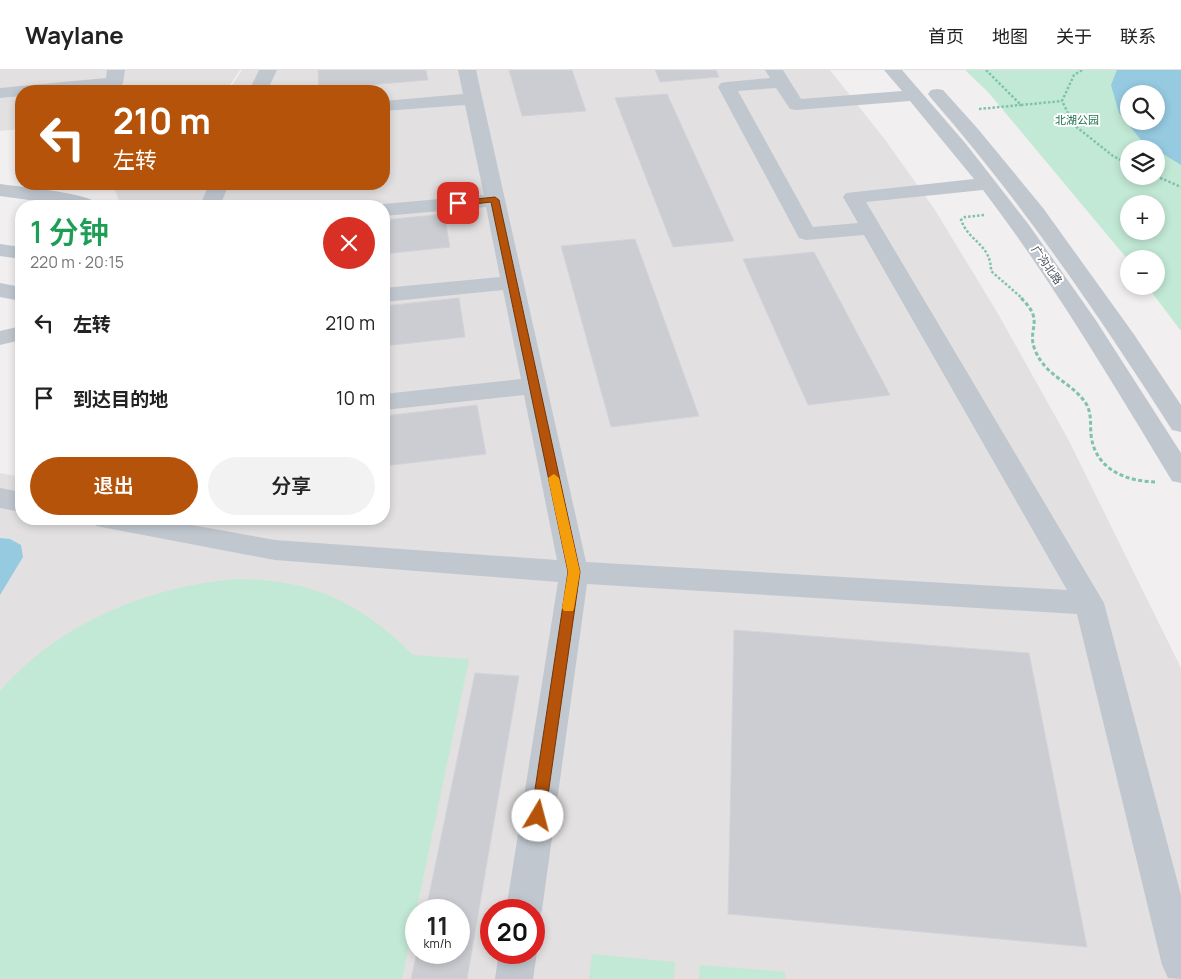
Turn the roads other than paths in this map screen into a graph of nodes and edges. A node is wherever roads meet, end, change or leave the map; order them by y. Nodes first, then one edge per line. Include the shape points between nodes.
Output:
1 (116, 70) edge
2 (268, 70) edge
3 (467, 70) edge
4 (893, 70) edge
5 (915, 70) edge
6 (778, 76) edge
7 (91, 85) edge
8 (261, 85) edge
9 (15, 92) edge
10 (0, 93) edge
11 (915, 95) junction
12 (474, 99) junction
13 (390, 106) edge
14 (987, 184) junction
15 (0, 190) edge
16 (73, 200) edge
17 (495, 200) junction
18 (390, 209) edge
19 (870, 228) junction
20 (0, 250) edge
21 (15, 252) edge
22 (512, 282) junction
23 (0, 290) edge
24 (15, 293) edge
25 (390, 294) edge
26 (15, 334) edge
27 (0, 338) edge
28 (534, 386) junction
29 (390, 401) edge
30 (1181, 424) edge
31 (1172, 478) edge
32 (0, 498) edge
33 (15, 501) edge
34 (159, 525) edge
35 (574, 572) junction
36 (1089, 603) junction
37 (526, 899) edge
38 (516, 964) edge
39 (1181, 965) edge
40 (514, 979) edge

1 - 7 street via 114,83
2 - 8 street
3 - 12 street
4 - 11 street, 广沟北路
5 - 30 street, 广沟北路 via 953,111 1045,226 1098,298
6 - 11 street via 796,104
6 - 19 street via 727,87 806,234
9 - 10 street
11 - 14 street, 广沟北路
12 - 13 street
12 - 17 street
14 - 19 street via 853,197
14 - 31 street, 广沟北路 via 1076,308
15 - 16 street
17 - 18 street
17 - 22 street
19 - 36 street
20 - 21 street
22 - 25 street
22 - 28 street
23 - 24 street
26 - 27 street
28 - 29 street
28 - 35 street
32 - 33 street
34 - 35 street via 229,543 275,550
35 - 36 street
35 - 37 street
36 - 39 street
38 - 40 street

